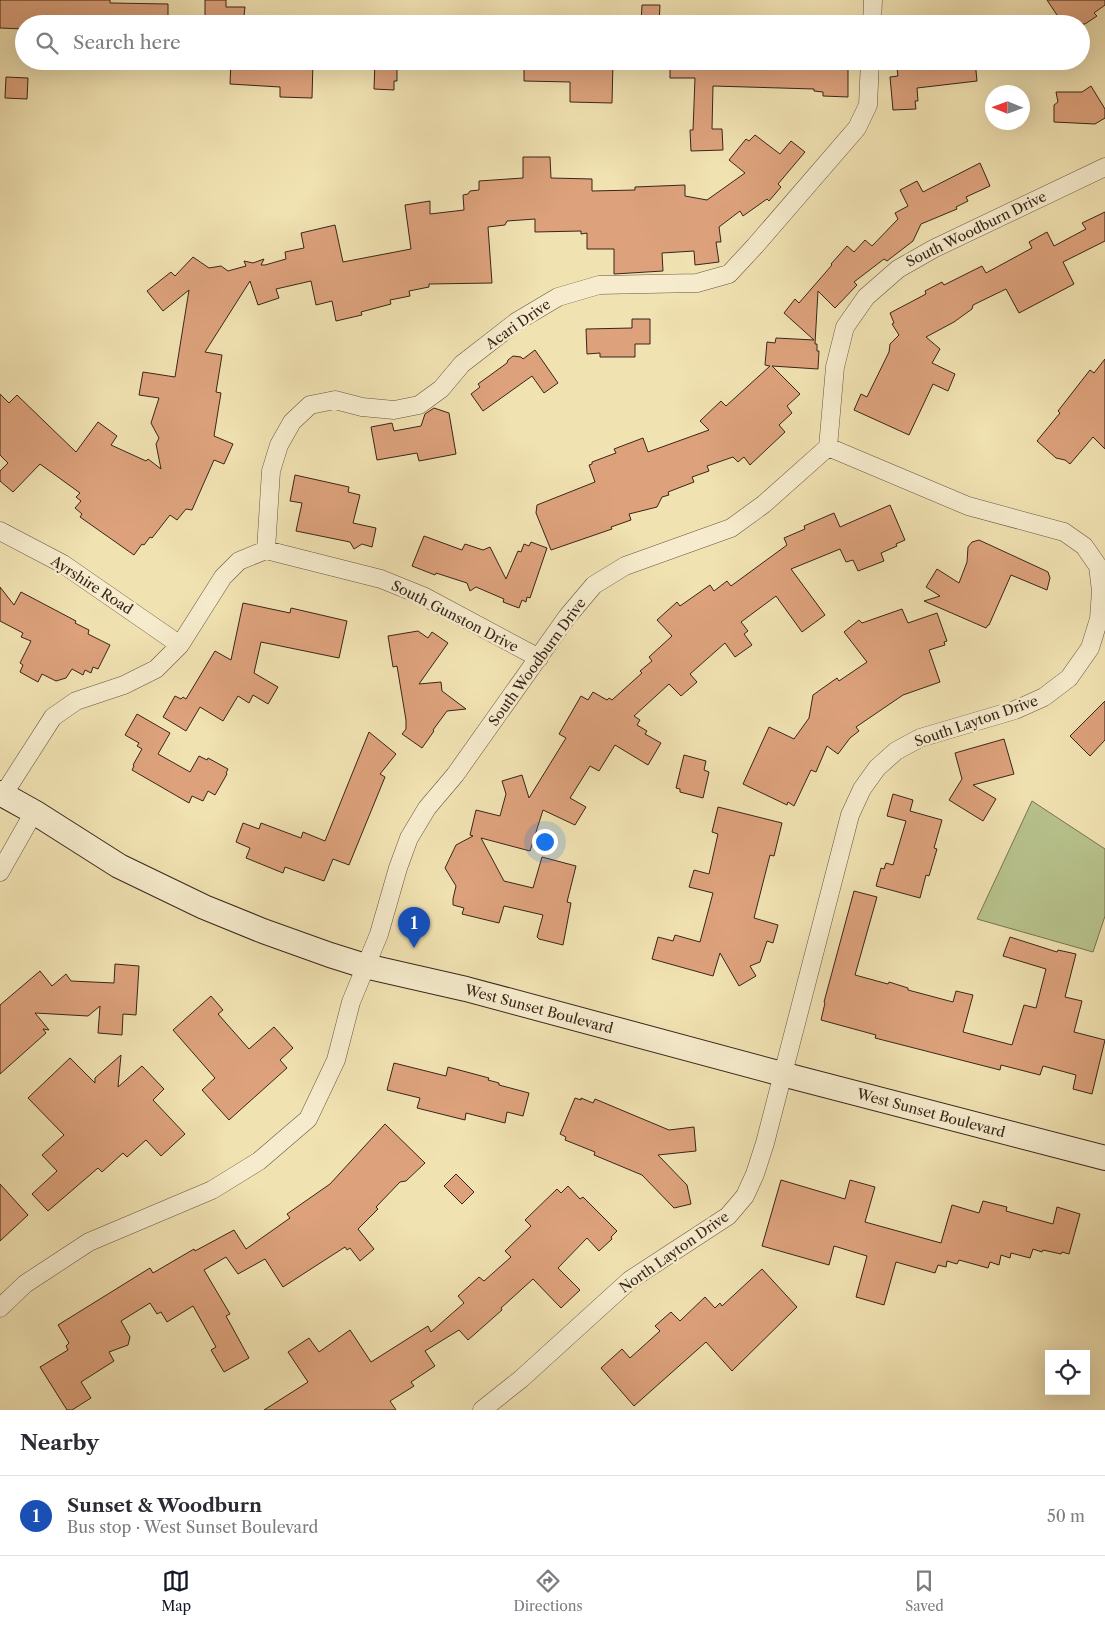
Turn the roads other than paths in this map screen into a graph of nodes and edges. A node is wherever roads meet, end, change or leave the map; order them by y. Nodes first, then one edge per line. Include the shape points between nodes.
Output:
1 (873, 0) edge
2 (872, 15) edge
3 (870, 70) edge
4 (1105, 166) edge
5 (828, 447) junction
6 (0, 531) edge
7 (266, 550) junction
8 (180, 645) junction
9 (539, 658) junction
10 (2, 794) edge
11 (34, 812) junction
12 (0, 872) edge
13 (365, 966) junction
14 (782, 1074) junction
15 (1105, 1158) edge
16 (0, 1308) edge
17 (482, 1410) edge

1 - 2 street
3 - 7 street, Acari Drive via 868,105 857,128 729,274 697,283 599,285 558,297 516,322 462,364 441,389 418,405 394,410 335,400 310,405 292,422 279,445 271,471
4 - 5 street, South Woodburn Drive via 898,268 866,297 845,328 836,367
5 - 9 street, South Woodburn Drive via 764,504 731,528 626,566 594,585
5 - 14 street, South Layton Drive via 968,506 1064,532 1084,546 1098,566 1101,590 1090,648 1069,678 1044,697 1015,710 920,738 896,751 877,768 862,789 850,815
6 - 8 street, Ayrshire Road via 63,564
7 - 8 street via 239,561 223,577
7 - 9 street, South Gunston Drive via 381,579 423,596
8 - 10 street via 156,669 124,685 76,702 54,717
9 - 13 street, South Woodburn Drive via 455,775 427,808 409,838 379,934
10 - 11 main road, West Sunset Boulevard
11 - 12 street
11 - 13 main road, West Sunset Boulevard via 118,866 204,907 263,932
13 - 14 main road, West Sunset Boulevard via 466,989
13 - 16 street, South Woodburn Drive via 351,1002 336,1060 308,1119 259,1161 212,1190 89,1242 25,1284
14 - 15 main road, West Sunset Boulevard
14 - 17 street, North Layton Drive via 756,1174 745,1196 728,1216 630,1280

